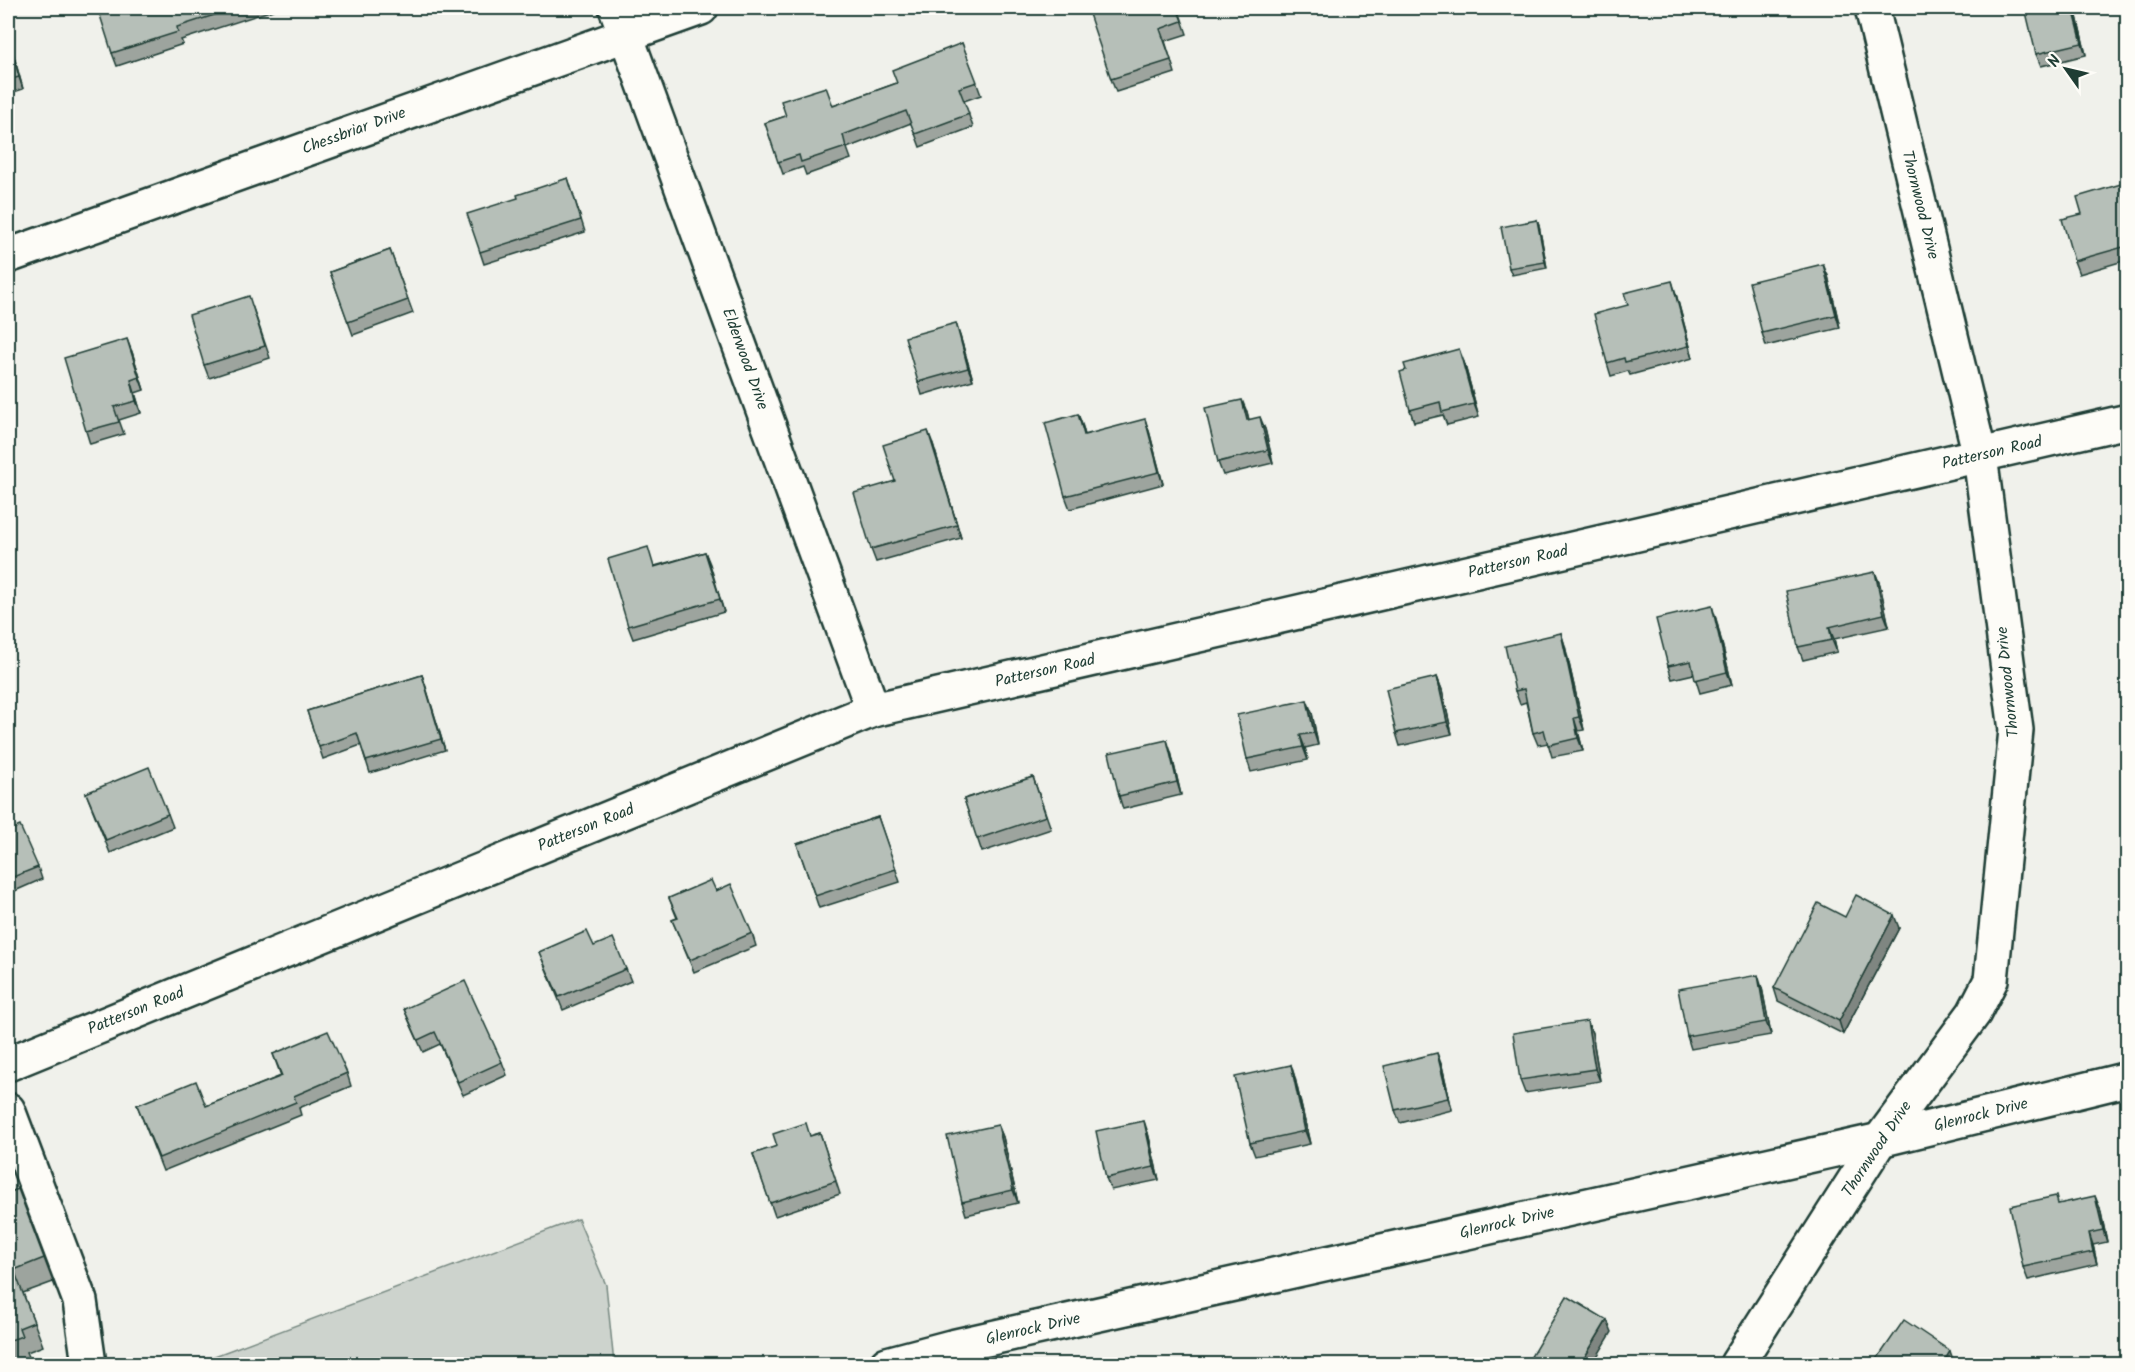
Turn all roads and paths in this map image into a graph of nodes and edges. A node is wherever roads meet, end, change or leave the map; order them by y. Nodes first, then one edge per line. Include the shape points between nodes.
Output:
1 (701, 8) edge
2 (1872, 8) edge
3 (621, 20) edge
4 (8, 256) edge
5 (2127, 421) edge
6 (1980, 456) junction
7 (873, 710) junction
8 (8, 1064) edge
9 (2127, 1078) edge
10 (8, 1110) edge
11 (1880, 1140) junction
12 (89, 1365) edge
13 (887, 1365) edge
14 (1737, 1365) edge

1 - 3 street, Chessbriar Drive
2 - 6 street, Thornwood Drive
3 - 4 street, Chessbriar Drive
3 - 7 street, Elderwood Drive
5 - 6 street, Patterson Road
6 - 7 street, Patterson Road
6 - 11 street, Thornwood Drive via 2016,730 1991,980 1974,1013
7 - 8 street, Patterson Road
9 - 11 street, Glenrock Drive
10 - 12 street via 80,1301
11 - 13 street, Glenrock Drive via 951,1347
11 - 14 street, Thornwood Drive

